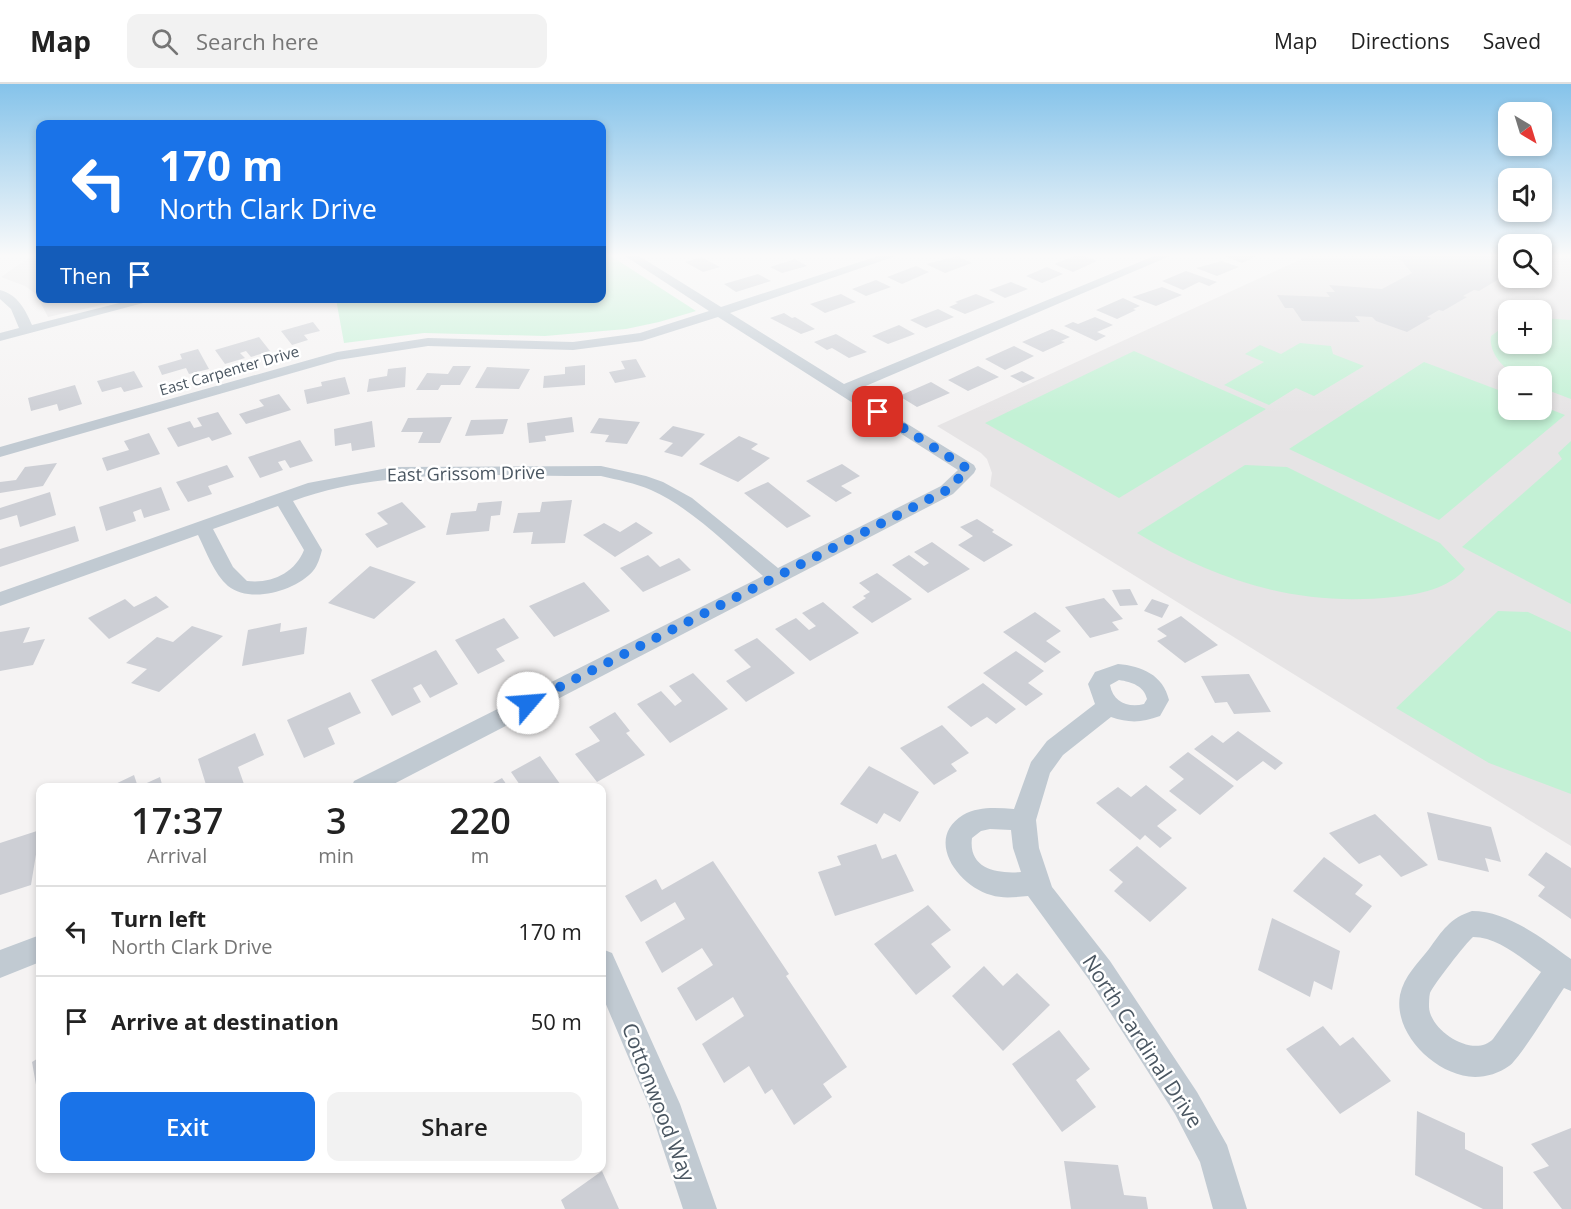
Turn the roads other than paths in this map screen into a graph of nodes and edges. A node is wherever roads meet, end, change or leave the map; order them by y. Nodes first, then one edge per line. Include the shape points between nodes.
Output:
1 (18, 308) edge
2 (114, 308) edge
3 (713, 308) edge
4 (733, 308) edge
5 (1038, 308) edge
6 (720, 313) junction
7 (27, 330) junction
8 (0, 337) edge
9 (843, 390) junction
10 (0, 452) edge
11 (283, 498) junction
12 (203, 527) junction
13 (776, 577) junction
14 (0, 599) edge
15 (1109, 706) dead end
16 (373, 783) edge
17 (1023, 820) junction
18 (1037, 883) junction
19 (36, 950) edge
20 (0, 964) edge
21 (606, 972) edge
22 (1565, 973) edge
23 (700, 1209) edge
24 (1230, 1209) edge

1 - 7 street
2 - 7 street
3 - 6 street
4 - 6 street, East Carpenter Drive
5 - 9 street
6 - 9 street
6 - 10 street, East Carpenter Drive via 642,337 573,346 428,342 337,356
7 - 8 street
9 - 13 street via 968,469 947,490
11 - 12 street, East Grissom Drive
11 - 12 street via 313,550 307,566 273,585 248,588 234,581
11 - 13 street, East Grissom Drive via 314,487 393,472 601,471 672,493
12 - 14 street, East Grissom Drive
13 - 16 street
15 - 17 street, North Cardinal Drive via 1055,748 1039,769
17 - 18 street, North Cardinal Drive via 1026,849
17 - 18 street via 973,822 965,828 958,847 967,868 988,883
18 - 24 street, North Cardinal Drive via 1186,1103 1215,1156
19 - 20 street
21 - 23 street, Cottonwood Way via 664,1104
22 - 22 street via 1499,1055 1481,1063 1442,1049 1421,1032 1414,1012 1415,993 1457,932 1472,923 1493,927 1521,942

